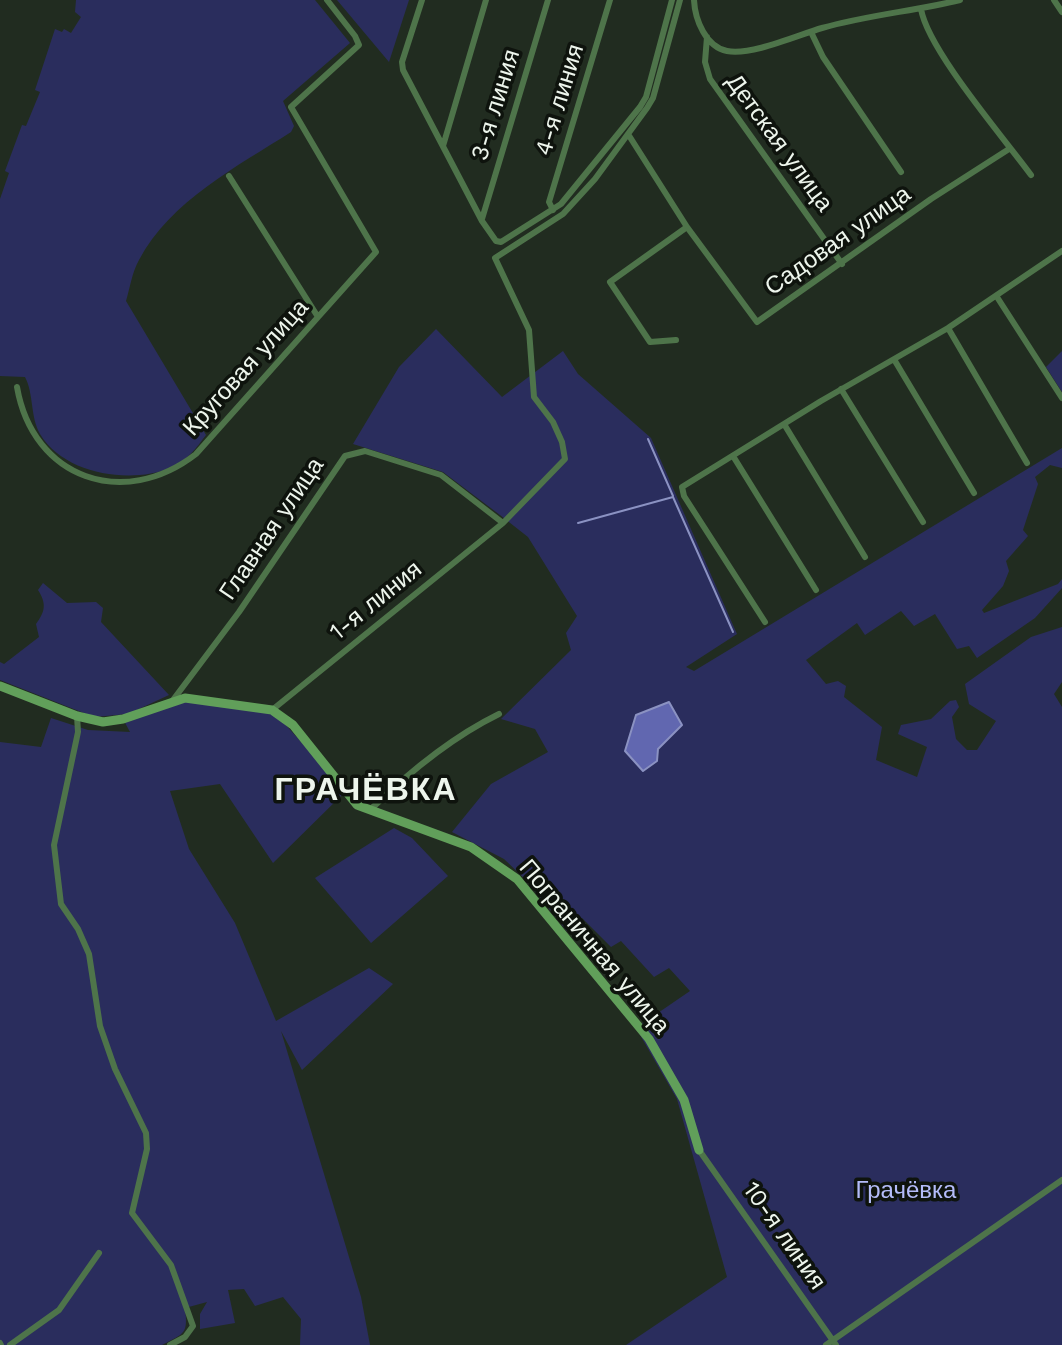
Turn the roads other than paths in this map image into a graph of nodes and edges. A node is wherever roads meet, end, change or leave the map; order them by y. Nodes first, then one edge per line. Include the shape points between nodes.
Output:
1 (327, 0) edge
2 (422, 0) edge
3 (486, 0) edge
4 (548, 0) edge
5 (610, 0) edge
6 (671, 0) edge
7 (680, 0) edge
8 (694, 0) edge
9 (960, 0) edge
10 (1054, 0) edge
11 (921, 9) junction
12 (1062, 12) edge
13 (811, 32) junction
14 (707, 37) junction
15 (628, 134) junction
16 (443, 146) junction
17 (1009, 149) junction
18 (901, 172) dead end
19 (1031, 175) dead end
20 (229, 176) dead end
21 (553, 210) junction
22 (482, 221) junction
23 (687, 227) junction
24 (1062, 251) edge
25 (842, 264) junction
26 (997, 297) junction
27 (318, 317) junction
28 (948, 328) junction
29 (676, 340) dead end
30 (895, 361) junction
31 (17, 387) dead end
32 (841, 389) junction
33 (1062, 398) edge
34 (784, 424) junction
35 (733, 456) junction
36 (1027, 463) dead end
37 (974, 492) dead end
38 (923, 522) dead end
39 (503, 523) junction
40 (865, 557) dead end
41 (816, 590) dead end
42 (765, 622) dead end
43 (0, 686) edge
44 (173, 700) junction
45 (272, 710) junction
46 (499, 714) dead end
47 (78, 716) junction
48 (370, 810) junction
49 (699, 1150) joint
50 (1062, 1180) edge
51 (99, 1253) dead end
52 (834, 1343) edge
53 (10, 1345) edge
54 (170, 1345) edge
55 (826, 1345) edge

1 - 27 street, Круговая улица via 359,45 294,102 293,114 376,252
2 - 16 street via 402,62 406,79
3 - 16 street
4 - 22 street, 3-я линия
5 - 21 street, 4-я линия via 550,202
6 - 21 street via 646,97
7 - 15 street via 653,98
8 - 14 street, Детская улица
9 - 11 street
10 - 12 street
11 - 13 street
11 - 17 street via 929,33
13 - 14 street via 734,52 718,48
13 - 18 street
14 - 25 street, Детская улица via 705,62 710,79
15 - 23 street, Садовая улица
15 - 39 street, 1-я линия via 563,214 495,258 529,330 534,397 553,422 565,459
16 - 22 street
17 - 19 street
17 - 25 street, Садовая улица
20 - 27 street
21 - 22 street via 500,242
23 - 25 street, Садовая улица via 757,322
23 - 29 street via 610,282 650,342
24 - 26 street
26 - 28 street
26 - 33 street
27 - 31 street, Круговая улица via 196,454 143,481 107,482 66,467 27,423
28 - 30 street
28 - 36 street
30 - 32 street via 889,360
30 - 37 street
32 - 34 street
32 - 38 street
34 - 35 street
34 - 40 street
35 - 41 street
35 - 42 street via 681,490
39 - 44 street, Главная улица via 441,475 365,451 345,456
39 - 45 street, 1-я линия
43 - 47 street
44 - 45 street
44 - 47 street via 123,719 103,722
45 - 48 street, Пограничная улица via 293,725 357,805
46 - 48 street via 465,734
47 - 54 street via 54,845 61,904 89,954 103,1035 146,1133 148,1149 132,1213 171,1265 192,1326 185,1337
48 - 49 street, Пограничная улица via 444,835 507,870 649,1039 684,1100
49 - 52 street, 10-я линия
50 - 52 street
51 - 53 street via 60,1310
52 - 55 street

